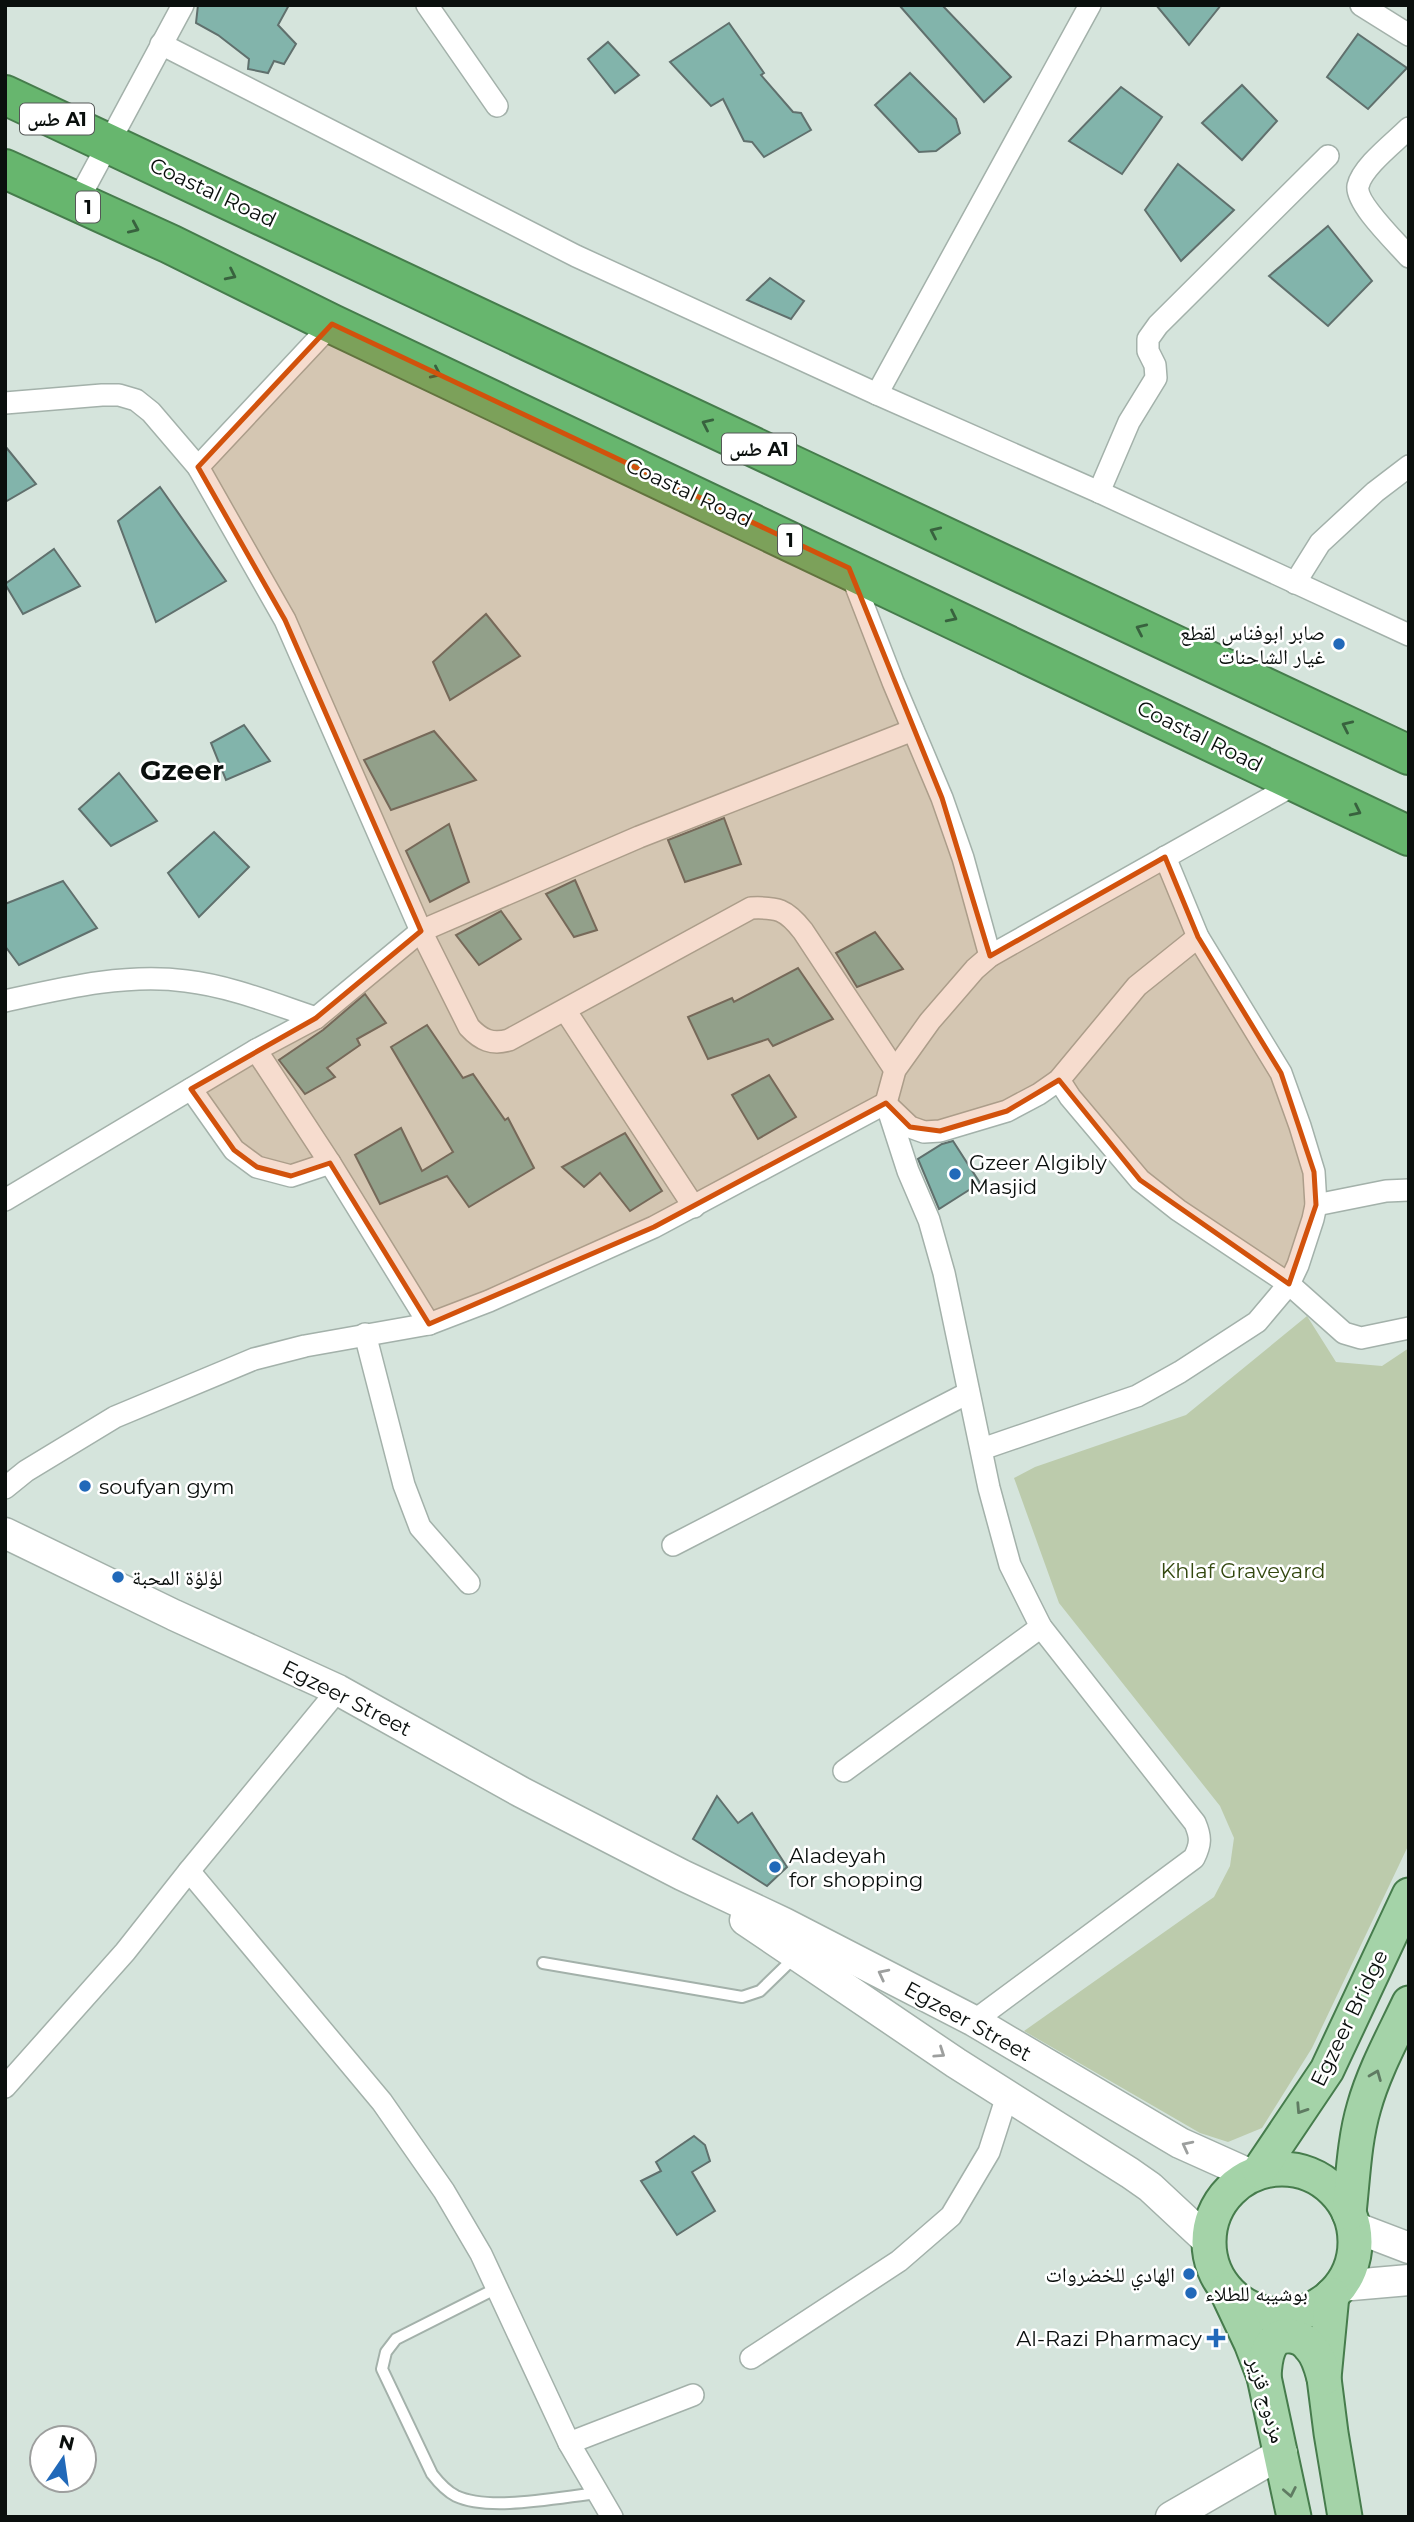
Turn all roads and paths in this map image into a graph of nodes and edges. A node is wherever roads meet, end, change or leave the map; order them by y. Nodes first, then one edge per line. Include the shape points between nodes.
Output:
1 (183, 5) edge
2 (428, 5) edge
3 (1090, 5) edge
4 (1361, 5) edge
5 (1409, 35) edge
6 (161, 44) junction
7 (5, 95) edge
8 (497, 106) dead end
9 (1409, 128) edge
10 (109, 143) junction
11 (1328, 156) dead end
12 (5, 169) edge
13 (77, 202) junction
14 (1409, 257) edge
15 (332, 324) junction
16 (877, 394) junction
17 (5, 403) edge
18 (1409, 466) edge
19 (198, 467) junction
20 (1099, 492) junction
21 (849, 568) junction
22 (1295, 583) junction
23 (1409, 635) edge
24 (913, 730) junction
25 (1409, 755) edge
26 (1297, 783) junction
27 (1409, 836) edge
28 (1164, 857) junction
29 (421, 931) junction
30 (1198, 937) junction
31 (990, 956) junction
32 (5, 1001) edge
33 (565, 1010) junction
34 (316, 1018) junction
35 (256, 1050) junction
36 (895, 1070) junction
37 (1059, 1080) junction
38 (191, 1089) junction
39 (886, 1103) junction
40 (330, 1163) junction
41 (1409, 1190) edge
42 (5, 1200) edge
43 (1316, 1205) junction
44 (694, 1207) junction
45 (1289, 1283) junction
46 (429, 1324) junction
47 (1409, 1328) edge
48 (365, 1334) junction
49 (968, 1393) junction
50 (982, 1449) junction
51 (5, 1488) edge
52 (5, 1532) edge
53 (673, 1545) dead end
54 (469, 1583) dead end
55 (1041, 1627) junction
56 (338, 1690) junction
57 (844, 1771) dead end
58 (188, 1871) junction
59 (682, 1875) junction
60 (1409, 1895) edge
61 (796, 1956) junction
62 (543, 1964) dead end
63 (1409, 2003) edge
64 (974, 2021) junction
65 (5, 2087) edge
66 (1007, 2096) junction
67 (1254, 2173) junction
68 (1351, 2220) junction
69 (1208, 2241) junction
70 (1409, 2248) edge
71 (1409, 2280) edge
72 (497, 2288) junction
73 (1224, 2288) junction
74 (1336, 2291) junction
75 (751, 2358) dead end
76 (1264, 2377) junction
77 (1324, 2378) junction
78 (693, 2395) dead end
79 (569, 2443) junction
80 (1282, 2453) junction
81 (598, 2493) junction
82 (612, 2517) edge
83 (1171, 2517) edge
84 (1294, 2517) edge
85 (1345, 2517) edge

1 - 6 street
2 - 8 street
3 - 16 street
4 - 5 street
6 - 10 street
6 - 16 street via 576,256
7 - 10 highway, Coastal Road / طس A1
9 - 14 street via 1369,166 1358,186 1360,200
10 - 13 street
25 -> 10 highway, Coastal Road / طس A1
11 - 20 street via 1157,325 1148,339 1156,378 1129,422
12 - 13 highway, Coastal Road / 1
13 -> 15 highway, Coastal Road / 1
15 - 19 street
15 -> 21 highway, Coastal Road / 1
16 - 20 street
17 - 19 street via 102,394 136,400 152,412
18 - 22 street via 1320,543
19 - 29 street via 285,621
20 - 22 street
21 - 24 street
21 -> 26 highway, Coastal Road / 1
22 - 23 street
24 - 29 street via 639,837
24 - 31 street via 963,858
26 -> 27 highway, Coastal Road / 1
26 - 28 street
28 - 30 street
28 - 31 street
29 - 33 street via 469,1027 486,1041 509,1040
29 - 34 street
30 - 37 street via 1137,986
30 - 43 street via 1281,1073 1314,1172
31 - 36 street via 930,1021
32 - 34 street via 127,979 185,980
33 - 36 street via 751,908 774,907 792,917 803,931
33 - 44 street
34 - 35 street
35 - 38 street
35 - 40 street
36 - 39 street
37 - 39 street via 1007,1111 940,1131 910,1127
37 - 45 street via 1140,1180
38 - 40 street via 234,1150 257,1167 291,1176
38 - 42 street
39 - 44 street
39 - 49 street via 944,1273
40 - 46 street
41 - 43 street
43 - 45 street
44 - 46 street
45 - 47 street via 1352,1338
45 - 50 street via 1257,1322 1137,1396
46 - 48 street
48 - 51 street via 254,1359 115,1417
48 - 54 street via 404,1485 420,1527
49 - 50 street
49 - 53 street
50 - 55 street via 1010,1565
52 - 56 street, Egzeer Street
55 - 57 street
55 - 64 street via 1195,1823 1199,1848 1159,1886
56 - 58 street
56 - 59 street, Egzeer Street
58 - 65 street via 125,1952
58 - 72 street via 382,2102 444,2191
59 - 61 street, Egzeer Street
64 -> 59 street, Egzeer Street
60 -> 67 main road, Egzeer Bridge via 1327,2070
61 - 62 lane via 760,1991 742,1997
61 -> 66 street, Egzeer Street
68 -> 63 main road via 1356,2145 1364,2106
67 -> 64 street, Egzeer Street via 1180,2143
66 - 69 street, Egzeer Street via 1130,2172
66 - 75 street via 989,2152 951,2216 899,2261
67 - 68 main road via 1285,2169 1317,2178 1336,2193
67 - 69 main road via 1225,2196
68 - 70 street
68 - 74 main road via 1352,2264
69 - 73 main road via 1215,2274
71 - 74 street
72 - 79 street
72 - 81 lane via 396,2339 386,2352 382,2369 432,2474 458,2497 487,2504
73 - 74 main road via 1252,2309 1286,2315 1319,2305
73 - 76 main road, مزدوج قزير
74 - 77 main road
76 - 77 main road via 1269,2346 1283,2336 1294,2336 1312,2348
76 - 80 main road, مزدوج قزير
77 - 85 main road
78 - 79 street
79 - 81 street
80 - 83 street
80 -> 84 main road, مزدوج قزير
81 - 82 street

